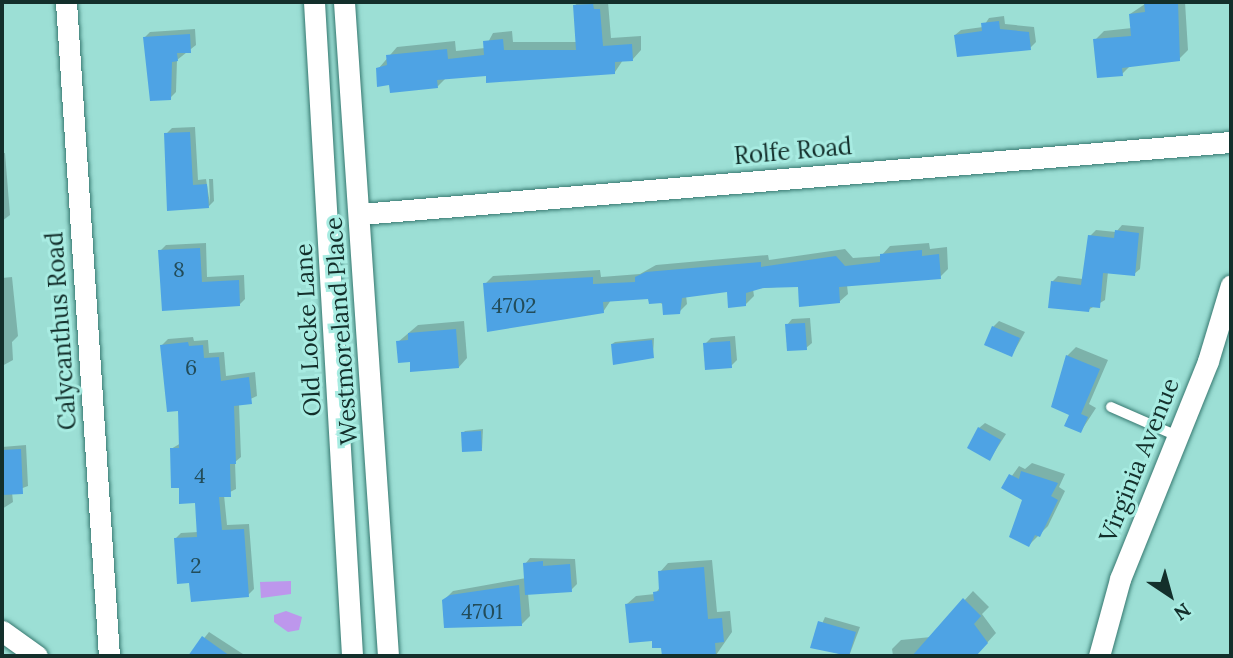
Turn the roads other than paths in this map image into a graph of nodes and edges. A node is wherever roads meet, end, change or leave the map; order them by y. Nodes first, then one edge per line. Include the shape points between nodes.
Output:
1 (66, 2) edge
2 (314, 2) edge
3 (344, 2) edge
4 (1231, 142) edge
5 (360, 214) junction
6 (1231, 285) edge
7 (1111, 407) dead end
8 (1177, 436) junction
9 (2, 631) edge
10 (37, 656) edge
11 (109, 656) edge
12 (352, 656) edge
13 (388, 656) edge
14 (1099, 656) edge

1 - 11 street, Calycanthus Road
2 - 12 street, Old Locke Lane
3 - 5 street, Westmoreland Place
4 - 5 street, Rolfe Road
5 - 13 street, Westmoreland Place
6 - 8 street, Virginia Avenue via 1208,361
7 - 8 lane
8 - 14 street, Virginia Avenue via 1120,579
9 - 10 street

